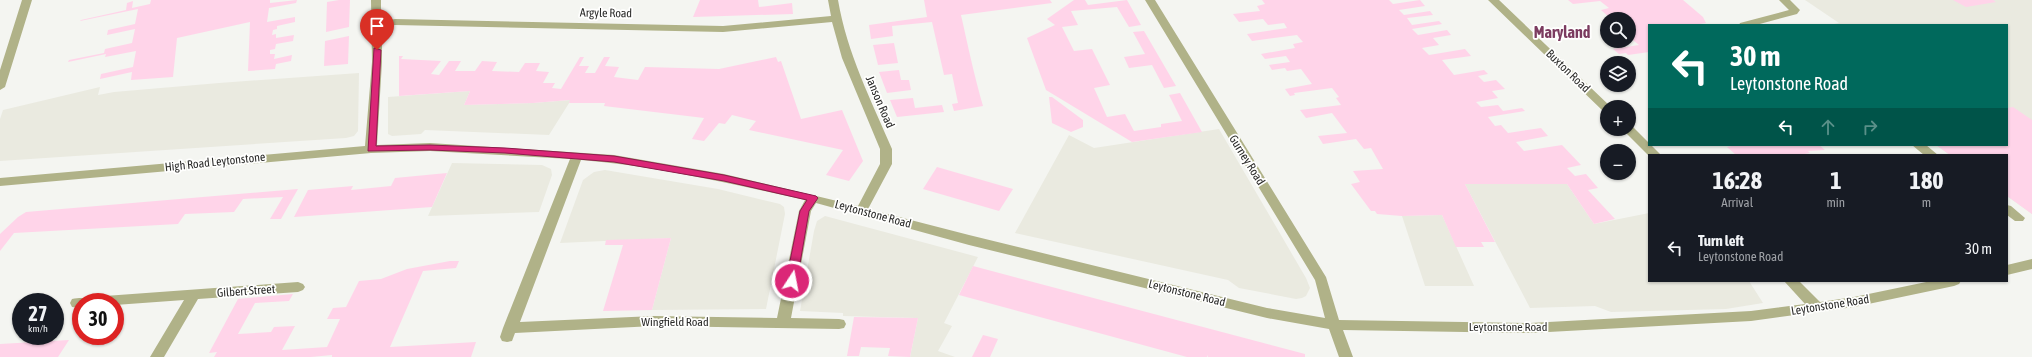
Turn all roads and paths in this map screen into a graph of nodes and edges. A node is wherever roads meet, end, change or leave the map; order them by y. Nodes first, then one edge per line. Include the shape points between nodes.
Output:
1 (27, 0) edge
2 (376, 0) edge
3 (833, 0) edge
4 (1150, 0) edge
5 (1494, 0) edge
6 (1784, 0) edge
7 (835, 19) junction
8 (1754, 24) edge
9 (376, 26) junction
10 (0, 87) edge
11 (1600, 102) edge
12 (1635, 136) edge
13 (1919, 146) edge
14 (430, 147) joint
15 (371, 149) junction
16 (1654, 154) edge
17 (1931, 154) edge
18 (577, 156) junction
19 (0, 182) edge
20 (813, 198) junction
21 (2008, 210) edge
22 (861, 211) junction
23 (2019, 218) dead end
24 (2032, 264) edge
25 (2008, 270) edge
26 (1792, 282) edge
27 (1949, 282) edge
28 (298, 287) dead end
29 (194, 295) junction
30 (124, 300) edge
31 (1817, 307) junction
32 (784, 322) junction
33 (839, 324) dead end
34 (1334, 325) junction
35 (157, 357) edge
36 (1346, 357) edge

1 - 10 street
2 - 9 street
3 - 7 street, Janson Road
4 - 34 street, Gurney Road via 1318,274
5 - 11 street, Buxton Road
6 - 8 street via 1794,10 1788,15
7 - 9 street, Argyle Road via 723,29 395,22
7 - 22 street, Janson Road via 843,48 886,149 886,164
9 - 15 street via 377,62
12 - 16 street
13 - 17 street
14 - 15 street, High Road Leytonstone
14 - 18 street, Leytonstone Road
15 - 19 street, High Road Leytonstone
18 - 20 street, Leytonstone Road via 664,167
18 - 32 street, Wingfield Road via 509,333 654,321
20 - 22 street, Leytonstone Road
20 - 32 street via 805,211
21 - 23 street
22 - 34 street, Leytonstone Road via 1259,311
24 - 25 street
26 - 31 street
27 - 31 street, Leytonstone Road
28 - 29 street, Gilbert Street
29 - 30 street, Gilbert Street
29 - 35 street
31 - 34 street, Leytonstone Road via 1751,316 1530,328
32 - 33 street, Wingfield Road
34 - 36 street, Gurney Road

